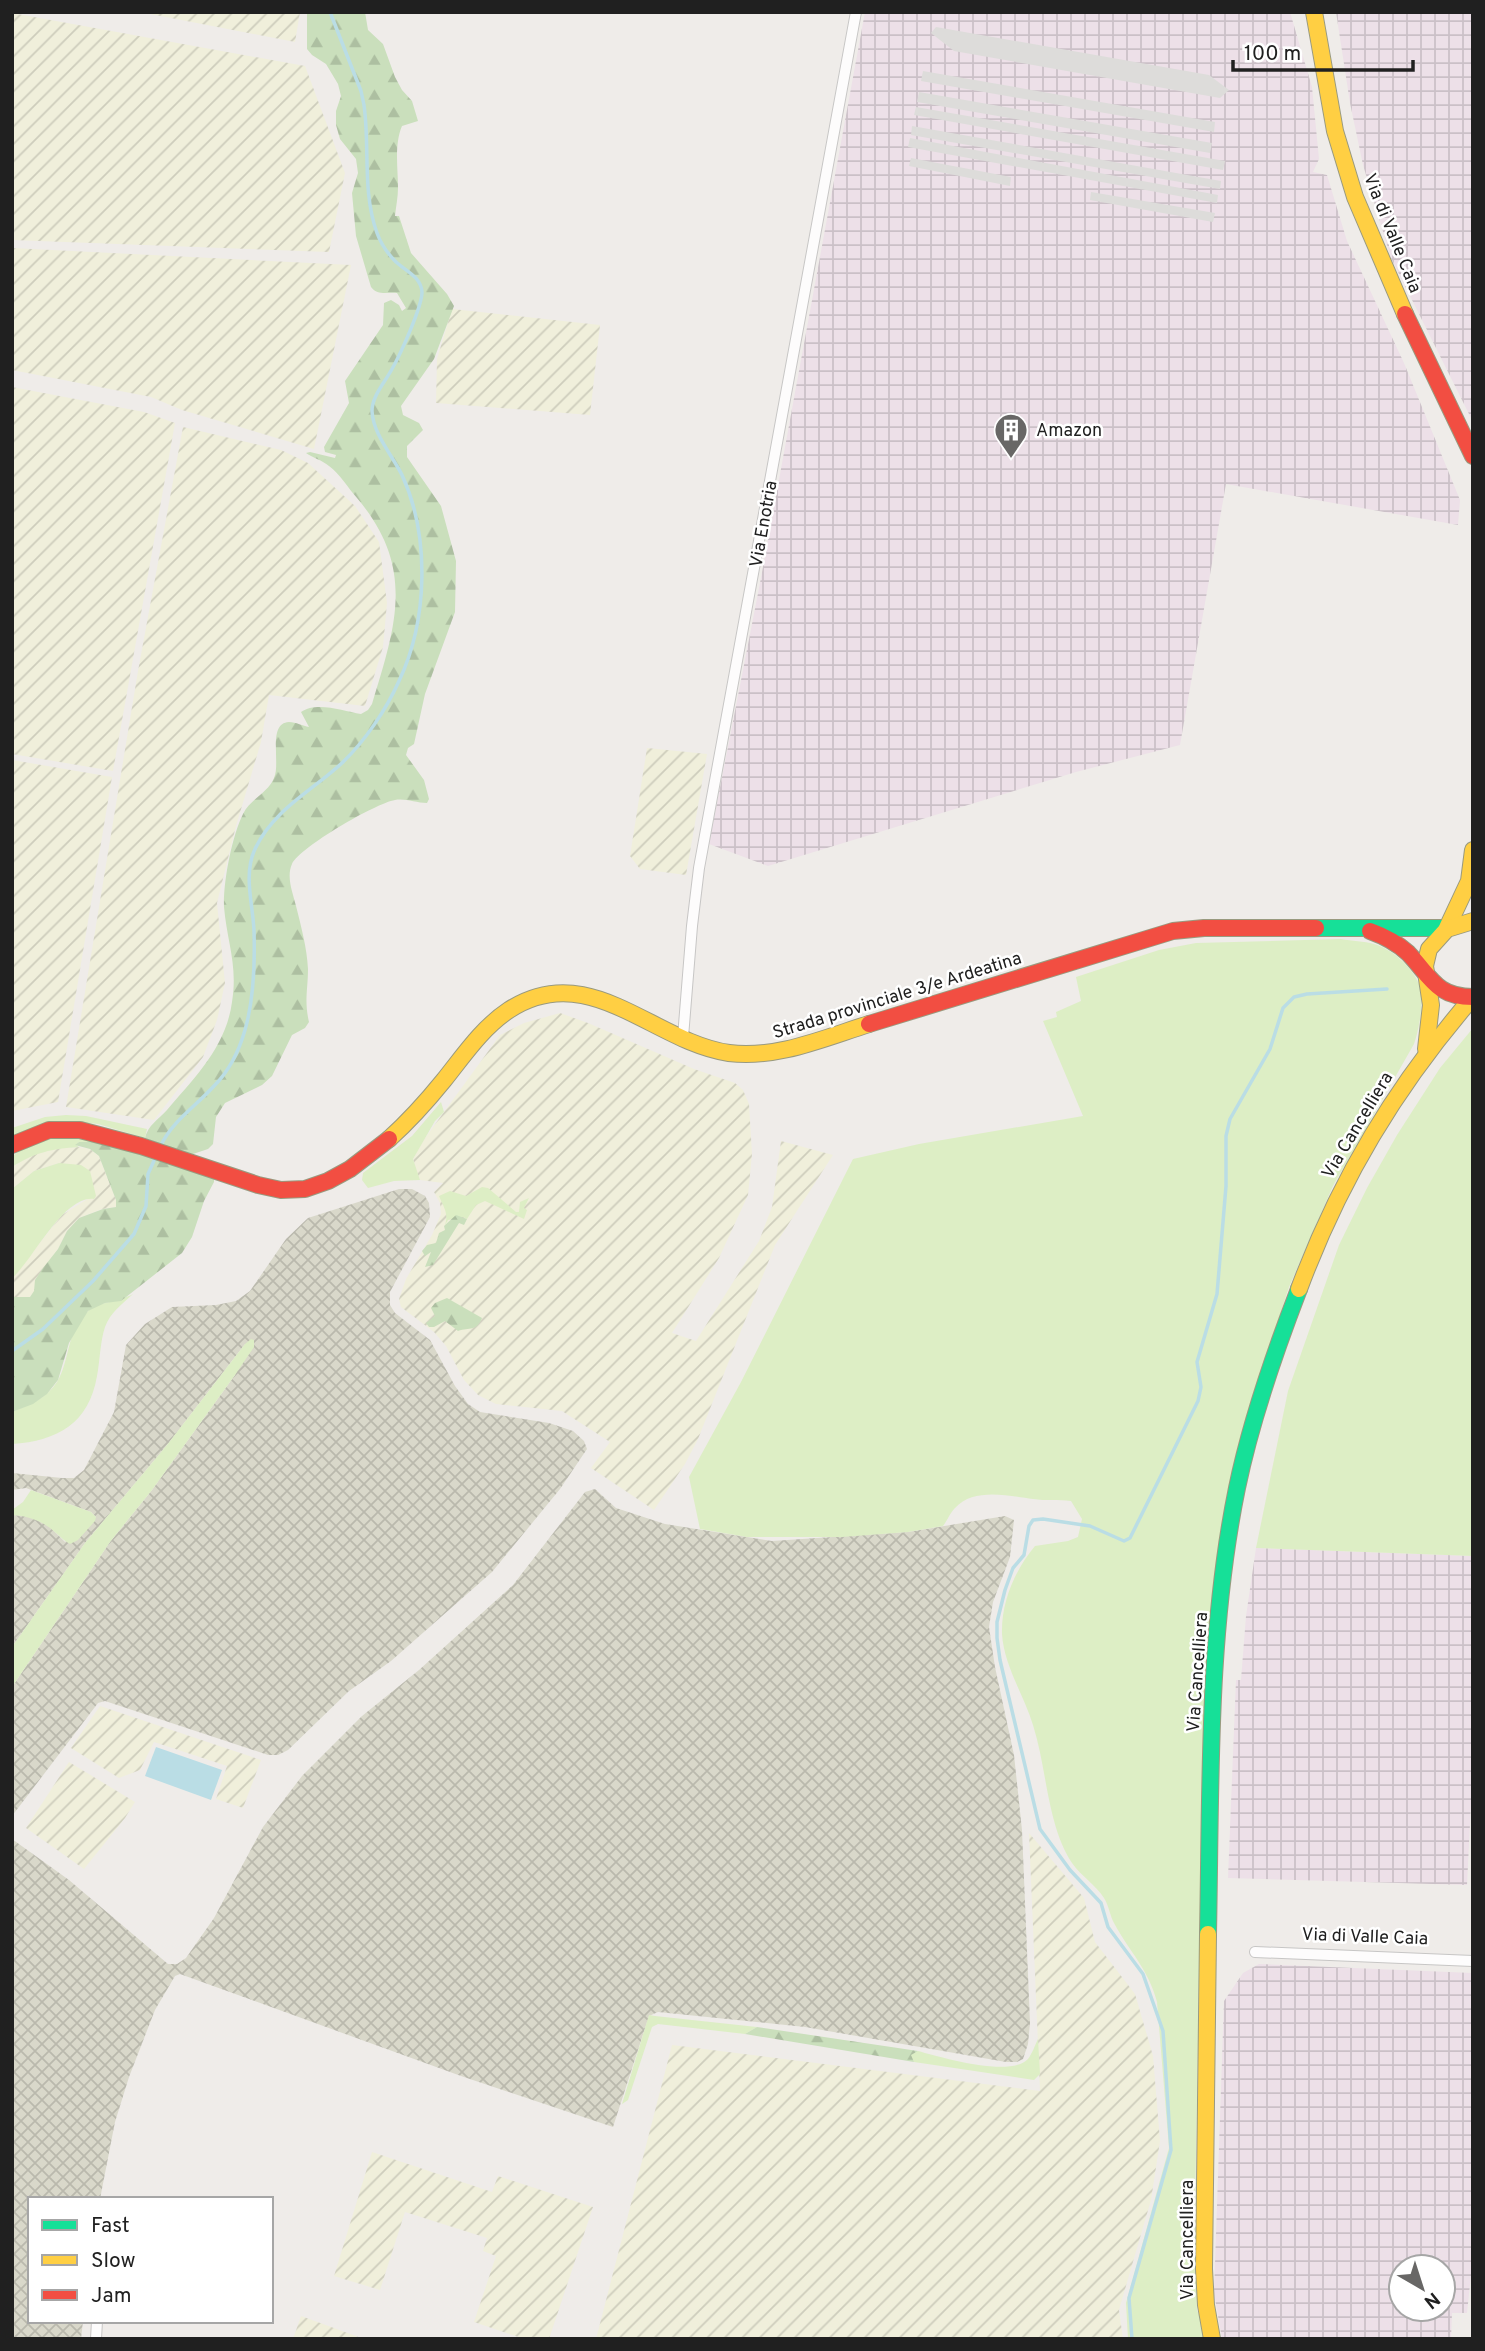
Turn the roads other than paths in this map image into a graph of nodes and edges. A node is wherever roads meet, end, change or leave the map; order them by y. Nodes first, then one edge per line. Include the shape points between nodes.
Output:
1 (856, 12) edge
2 (1314, 12) edge
3 (1473, 456) edge
4 (1473, 850) edge
5 (1471, 886) edge
6 (1473, 921) edge
7 (1447, 928) junction
8 (1365, 929) junction
9 (1428, 979) junction
10 (1473, 997) edge
11 (683, 1037) junction
12 (1426, 1052) junction
13 (12, 1145) edge
14 (1255, 1952) dead end
15 (1473, 1961) edge
16 (1212, 2339) edge

1 - 11 street, Via Enotria via 699,869
2 - 3 street, Via di Valle Caia via 1335,131 1355,197
4 - 5 street
5 - 7 street
6 - 7 street
7 - 8 street, Strada provinciale 3/e Ardeatina
7 - 9 street via 1427,953
8 - 9 street via 1402,948
8 - 11 street, Strada provinciale 3/e Ardeatina via 1173,931 772,1053 722,1052
9 - 10 street via 1444,993
9 - 12 street, Via Cancelliera via 1431,1014
10 - 12 street, Via Cancelliera
11 - 13 street, Strada provinciale 3/e Ardeatina via 597,999 565,994 518,1005 476,1037 443,1081 364,1159 332,1179 299,1189 281,1189 91,1132 61,1129
12 - 16 street, Via Cancelliera via 1352,1166 1319,1236 1264,1386 1233,1510 1212,1716 1204,2269
14 - 15 street, Via di Valle Caia

